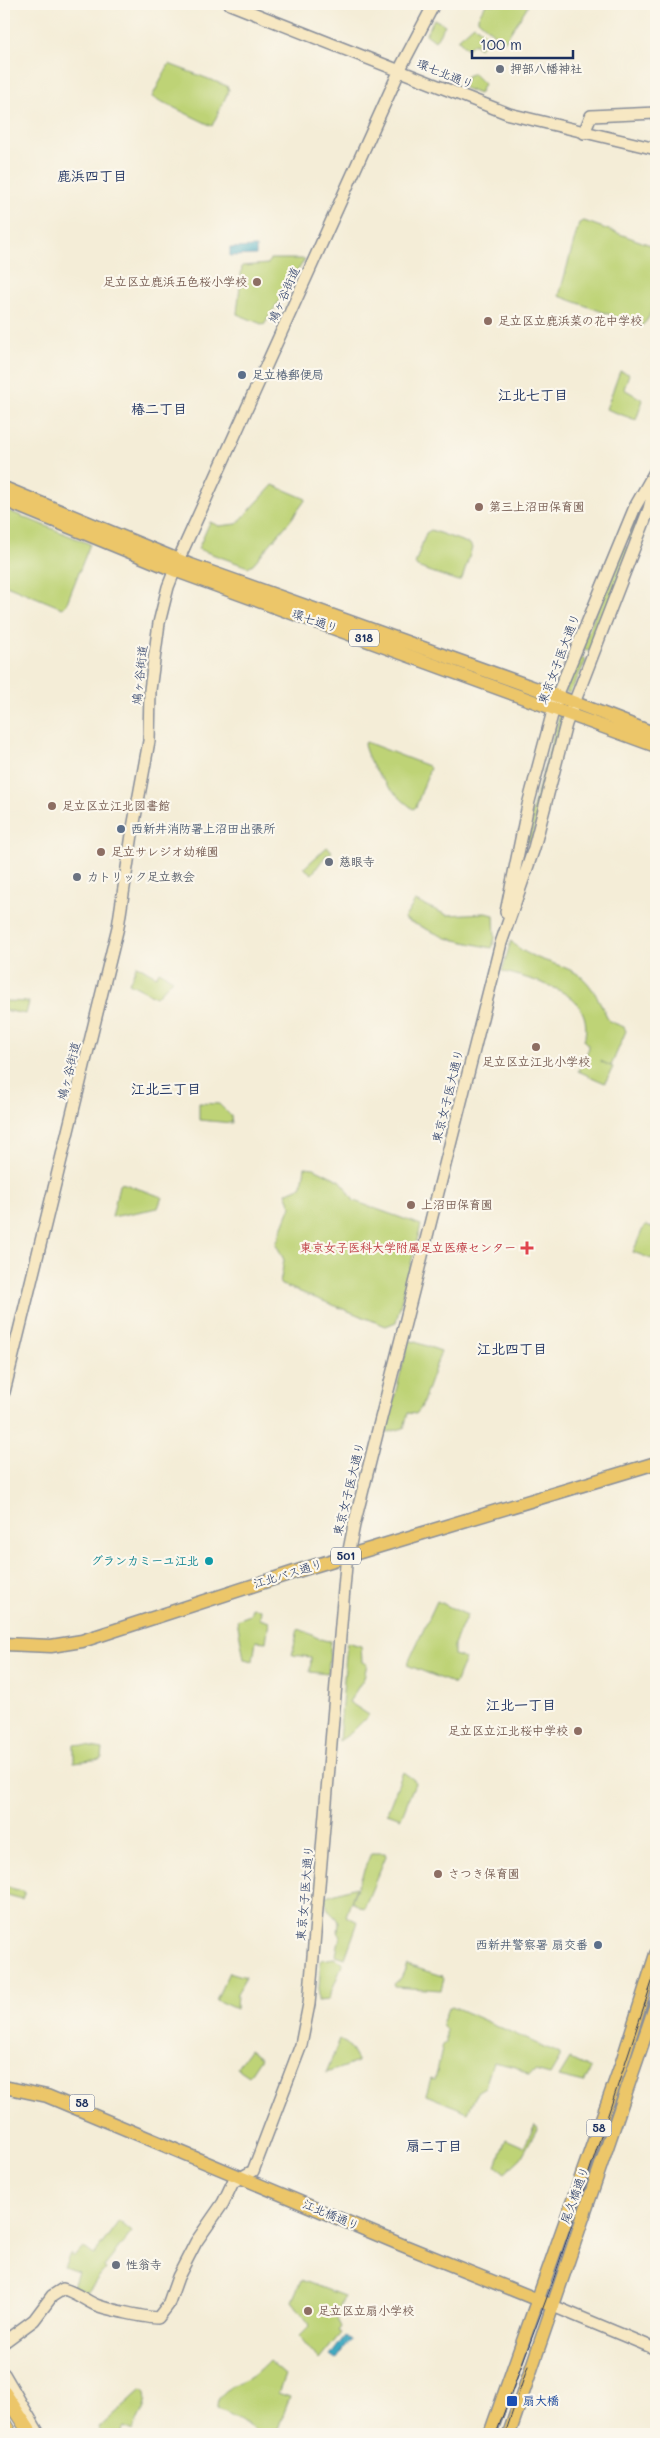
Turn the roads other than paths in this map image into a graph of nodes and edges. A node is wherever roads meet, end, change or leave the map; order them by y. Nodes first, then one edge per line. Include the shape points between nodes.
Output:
1 (230, 4) edge
2 (434, 4) edge
3 (400, 72) junction
4 (656, 113) edge
5 (584, 133) junction
6 (656, 149) edge
7 (656, 470) edge
8 (656, 480) edge
9 (4, 488) edge
10 (4, 500) edge
11 (621, 541) junction
12 (635, 546) junction
13 (176, 565) junction
14 (556, 702) junction
15 (573, 708) junction
16 (656, 734) edge
17 (656, 746) edge
18 (507, 926) junction
19 (4, 1392) edge
20 (656, 1464) edge
21 (347, 1556) junction
22 (4, 1644) edge
23 (656, 1954) edge
24 (656, 2004) edge
25 (4, 2079) edge
26 (4, 2087) edge
27 (4, 2094) edge
28 (154, 2142) junction
29 (243, 2178) junction
30 (537, 2300) junction
31 (553, 2306) junction
32 (4, 2342) edge
33 (656, 2349) edge
34 (4, 2374) edge
35 (4, 2393) edge
36 (4, 2399) edge
37 (4, 2405) edge
38 (4, 2416) edge
39 (4, 2424) edge
40 (10, 2434) edge
41 (16, 2434) edge
42 (23, 2434) edge
43 (31, 2434) edge
44 (39, 2434) edge
45 (490, 2434) edge
46 (509, 2434) edge

1 - 3 street, 環七北通り
2 - 3 street, 鳩ヶ谷街道
3 - 5 street, 環七北通り via 515,116
3 - 13 street, 鳩ヶ谷街道
4 - 5 street via 591,116
5 - 6 street, 環七北通り
7 - 11 street, 東京女子医大通り
8 - 12 street, 東京女子医大通り via 650,509
9 - 13 main road, 環七通り / 318
10 - 13 main road, 環七通り / 318
11 - 12 street
11 - 14 street, 東京女子医大通り
12 - 15 street, 東京女子医大通り
13 - 14 main road, 環七通り / 318
13 - 19 street, 鳩ヶ谷街道 via 159,622 150,690 149,741 118,927
14 - 15 main road, 環七通り / 318
14 - 18 street, 東京女子医大通り via 516,858 506,914
15 - 16 main road, 環七通り / 318
15 - 17 main road, 環七通り / 318
15 - 18 street, 東京女子医大通り via 558,752 534,848
18 - 21 street, 東京女子医大通り
20 - 21 main road, 江北バス通り / 501
21 - 22 main road, 江北バス通り / 501 via 82,1641 51,1646
21 - 29 street, 東京女子医大通り via 309,2009 301,2045 257,2162 253,2171
23 - 30 main road, 尾久橋通り / 58 via 625,2055
24 - 31 main road, 尾久橋通り / 58
25 - 28 main road, 58 via 36,2086 128,2122
26 - 28 main road, 江北橋通り / 58 via 47,2096
27 - 28 main road, 58 via 35,2100 120,2135
28 - 29 main road, 江北橋通り / 58
29 - 30 main road, 江北橋通り / 58
29 - 32 street, 東京女子医大通り via 233,2182 223,2203 196,2242 168,2305 158,2318 106,2308 63,2289 52,2296 34,2320
30 - 31 main road, 江北橋通り / 58
30 - 45 main road, 尾久橋通り / 58
31 - 33 street, 江北橋通り
31 - 46 main road, 尾久橋通り / 58
34 - 44 street
35 - 43 highway
36 - 42 highway
37 - 42 highway
38 - 41 street
39 - 40 highway

